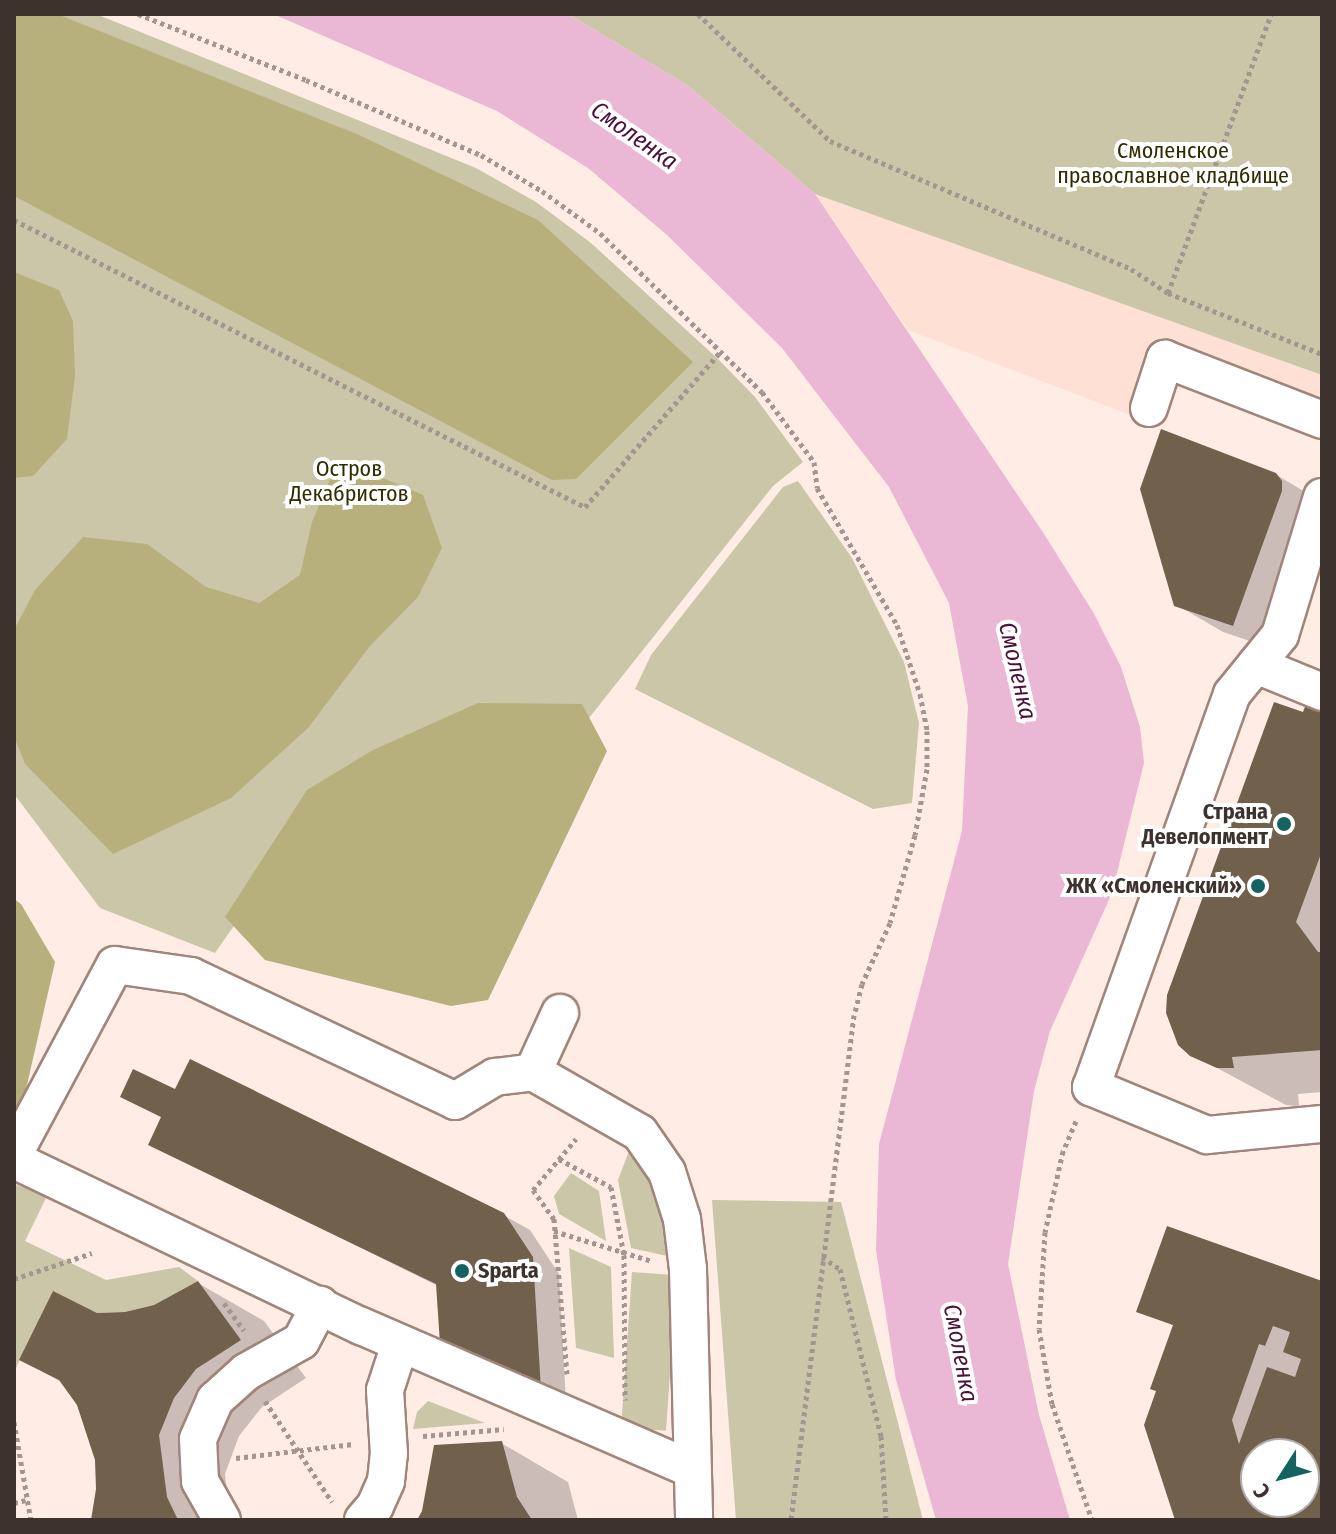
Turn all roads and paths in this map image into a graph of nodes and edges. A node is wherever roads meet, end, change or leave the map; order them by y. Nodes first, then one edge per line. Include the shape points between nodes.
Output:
1 (138, 14) edge
2 (698, 14) edge
3 (1271, 14) edge
4 (14, 220) edge
5 (1168, 293) junction
6 (722, 350) junction
7 (1322, 354) edge
8 (1149, 408) dead end
9 (1322, 420) edge
10 (1322, 497) edge
11 (1256, 665) junction
12 (1322, 692) edge
13 (560, 1013) dead end
14 (533, 1072) junction
15 (1091, 1087) junction
16 (601, 1111) junction
17 (1322, 1124) edge
18 (14, 1154) edge
19 (559, 1159) junction
20 (14, 1160) edge
21 (554, 1231) junction
22 (92, 1253) dead end
23 (624, 1255) junction
24 (822, 1257) junction
25 (688, 1269) junction
26 (14, 1279) edge
27 (215, 1290) dead end
28 (320, 1305) junction
29 (400, 1344) junction
30 (248, 1355) junction
31 (571, 1418) junction
32 (14, 1422) edge
33 (625, 1441) junction
34 (692, 1469) junction
35 (26, 1500) junction
36 (14, 1503) edge
37 (350, 1514) edge
38 (31, 1520) edge
39 (222, 1520) edge
40 (694, 1520) edge
41 (791, 1520) edge
42 (886, 1520) edge
43 (1092, 1520) edge

1 - 6 path via 493,162 600,233
2 - 5 path via 830,141 1131,269
3 - 5 path
4 - 6 path via 585,507
5 - 7 path
6 - 24 path via 762,392 814,462 817,488 897,625 911,659 927,731 927,769 915,835 890,923 854,1015
8 - 9 street via 1165,359
10 - 11 street via 1280,635
11 - 12 street
11 - 15 street via 1232,694
13 - 14 street
14 - 16 street
14 - 18 street via 495,1077 455,1101 191,976 115,965
15 - 17 street via 1207,1135
15 - 43 path via 1063,1151 1048,1218 1039,1329 1052,1404
16 - 19 path
16 - 25 street via 640,1133 667,1172 682,1219
19 - 21 path via 533,1190 554,1219
19 - 23 path via 611,1187
20 - 28 street
21 - 23 path
21 - 31 path
22 - 26 path
23 - 25 path
23 - 33 path
24 - 41 path
24 - 42 path via 840,1269 881,1436
25 - 34 street
27 - 30 path
28 - 29 street
28 - 30 street via 301,1341
29 - 31 street
29 - 37 street via 385,1390 386,1481 375,1506
30 - 37 path
30 - 39 street via 215,1400 198,1439 200,1481
31 - 33 street
32 - 35 path
33 - 34 street
34 - 40 street
35 - 36 path
35 - 38 path

